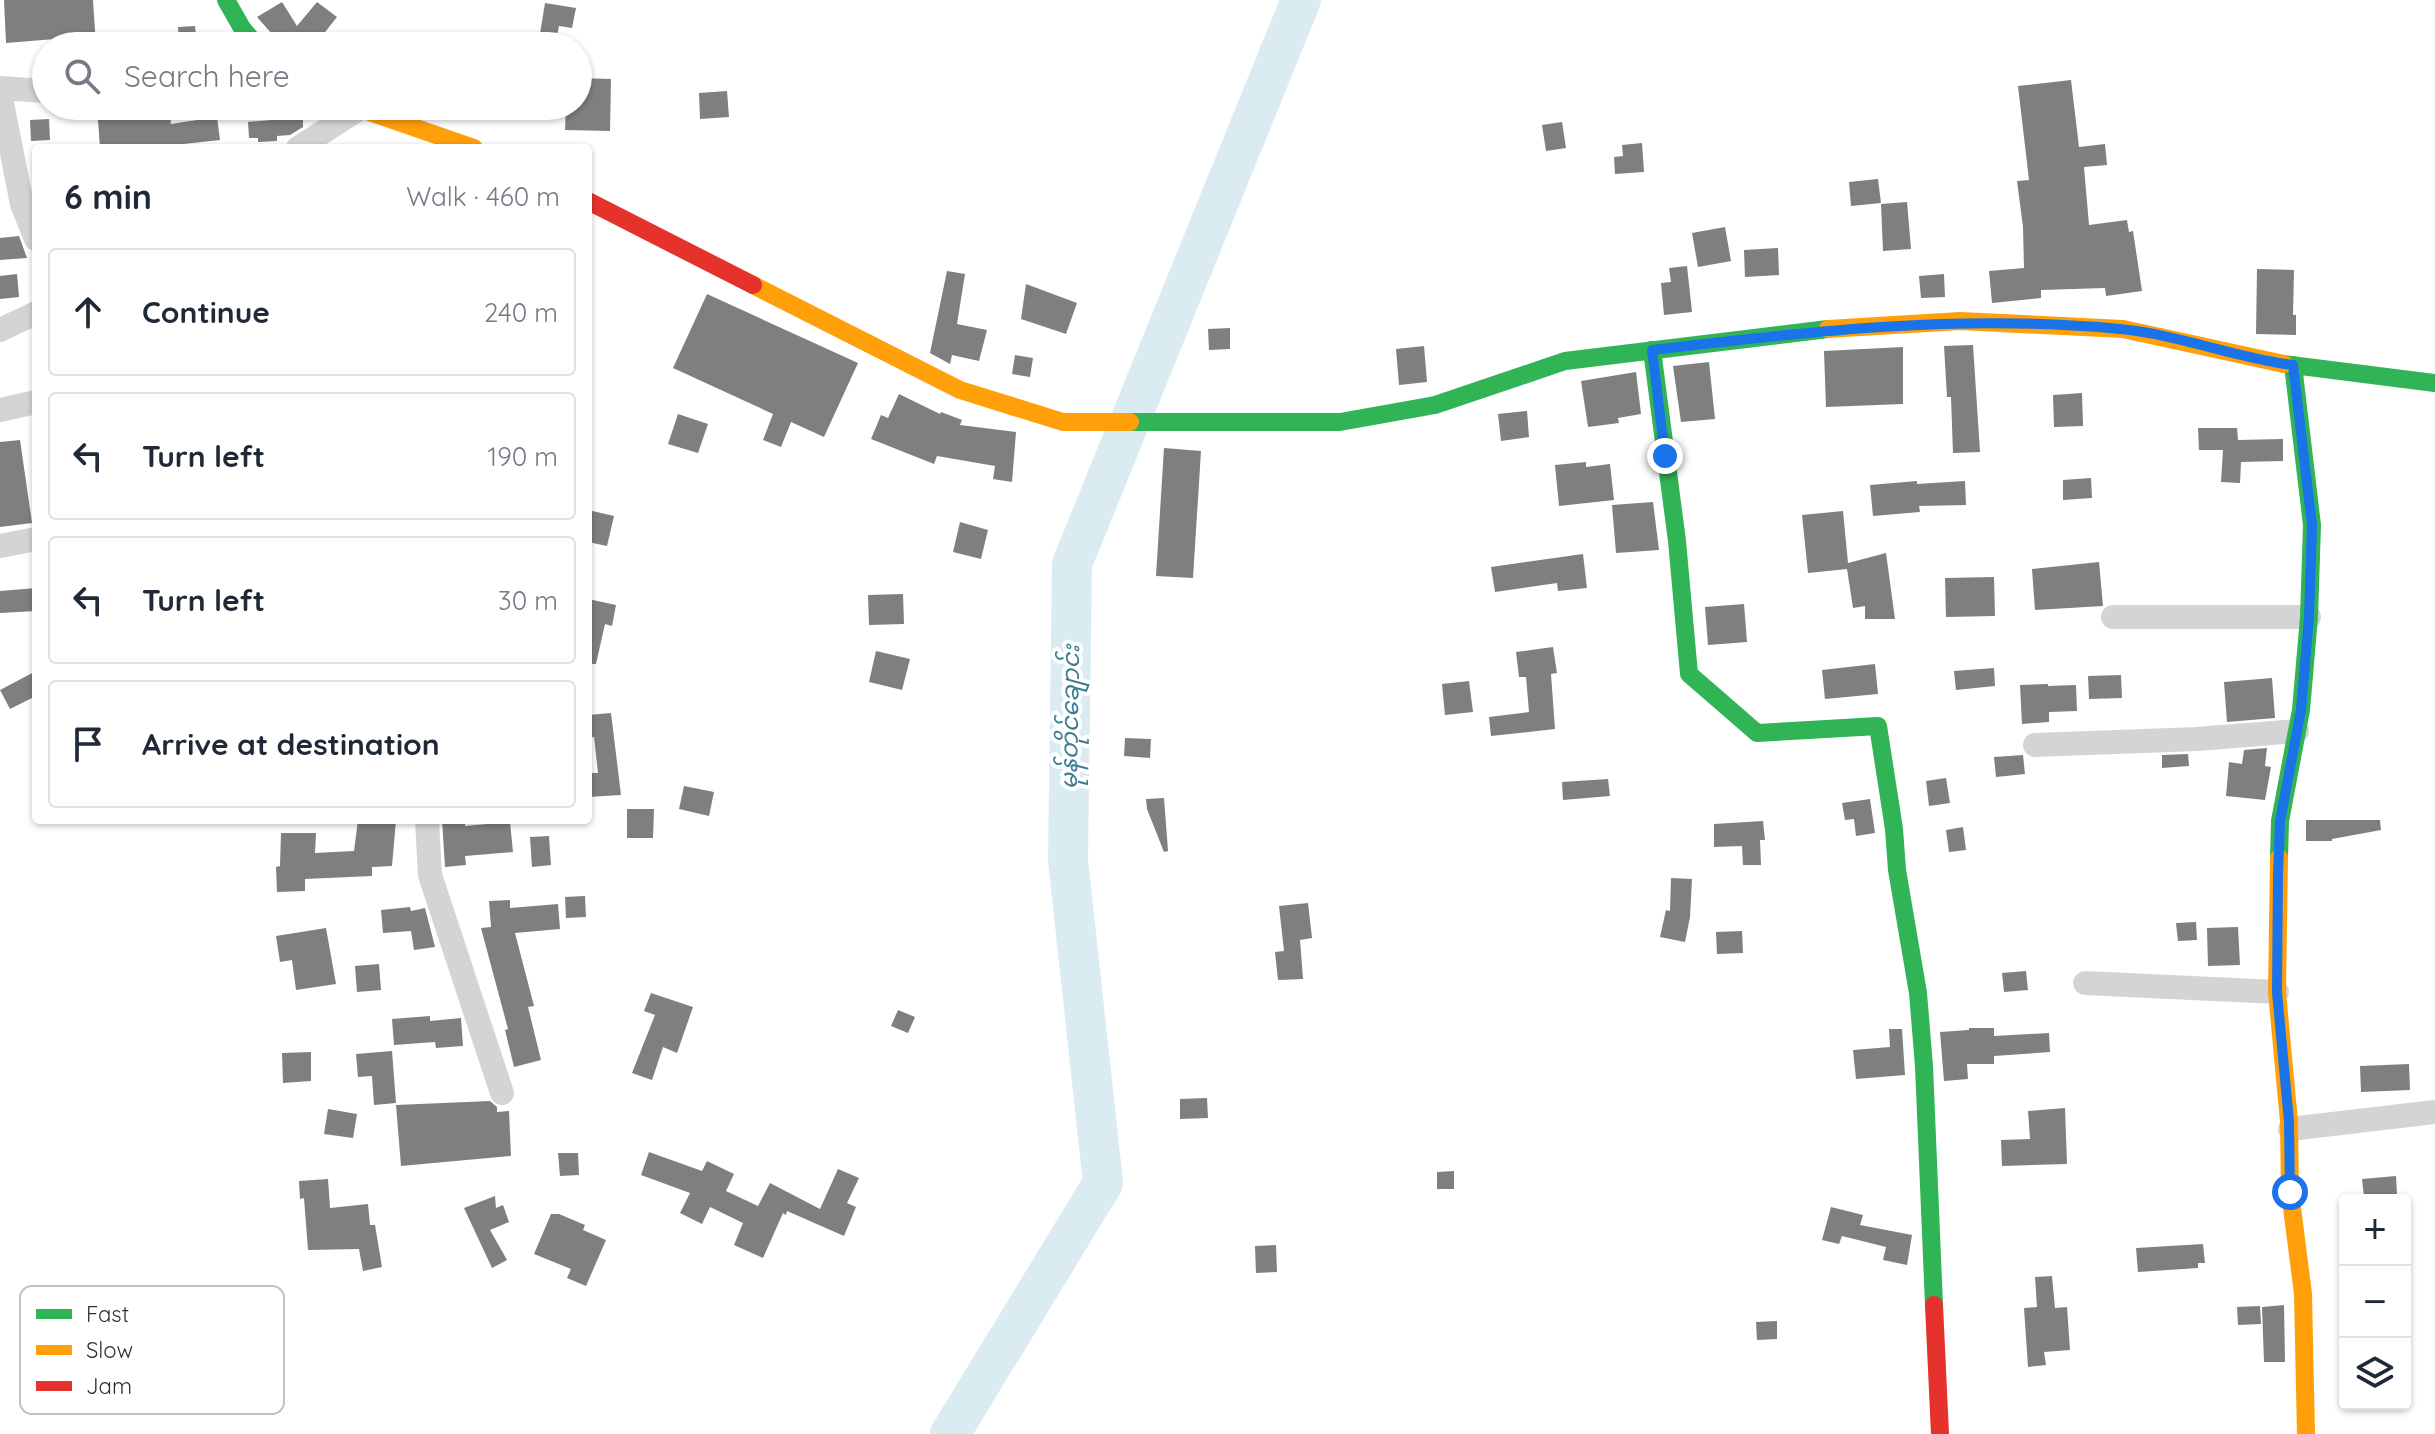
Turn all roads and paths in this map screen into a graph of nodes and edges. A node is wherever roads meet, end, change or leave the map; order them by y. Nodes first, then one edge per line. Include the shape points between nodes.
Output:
1 (226, 0) edge
2 (245, 32) edge
3 (0, 90) edge
4 (32, 91) edge
5 (339, 120) edge
6 (391, 120) edge
7 (304, 144) edge
8 (462, 144) edge
9 (592, 203) edge
10 (11, 204) edge
11 (32, 233) edge
12 (32, 315) edge
13 (0, 330) edge
14 (1652, 350) junction
15 (2293, 365) junction
16 (2435, 383) edge
17 (32, 403) edge
18 (0, 410) edge
19 (32, 540) edge
20 (0, 546) edge
21 (2113, 617) dead end
22 (2309, 617) junction
23 (2297, 731) junction
24 (2035, 745) dead end
25 (427, 824) edge
26 (2085, 983) dead end
27 (2277, 992) junction
28 (502, 1093) dead end
29 (2435, 1112) edge
30 (2290, 1129) junction
31 (1940, 1434) edge
32 (2306, 1434) edge

1 - 2 street
3 - 4 street
3 - 10 street
5 - 7 street
6 - 8 street
9 - 14 street via 960,390 1063,422 1340,422 1435,405 1565,361
10 - 11 street
12 - 13 street
14 - 15 street via 1803,331 1960,321 2123,329
14 - 31 street via 1689,674 1757,733 1878,726 1919,1008
15 - 16 street
15 - 22 street via 2312,525
17 - 18 street
19 - 20 street
21 - 22 street
22 - 23 street
23 - 24 street
23 - 27 street via 2280,821
25 - 28 street via 430,875
26 - 27 street
27 - 30 street
29 - 30 street
30 - 32 street via 2290,1192 2303,1294

